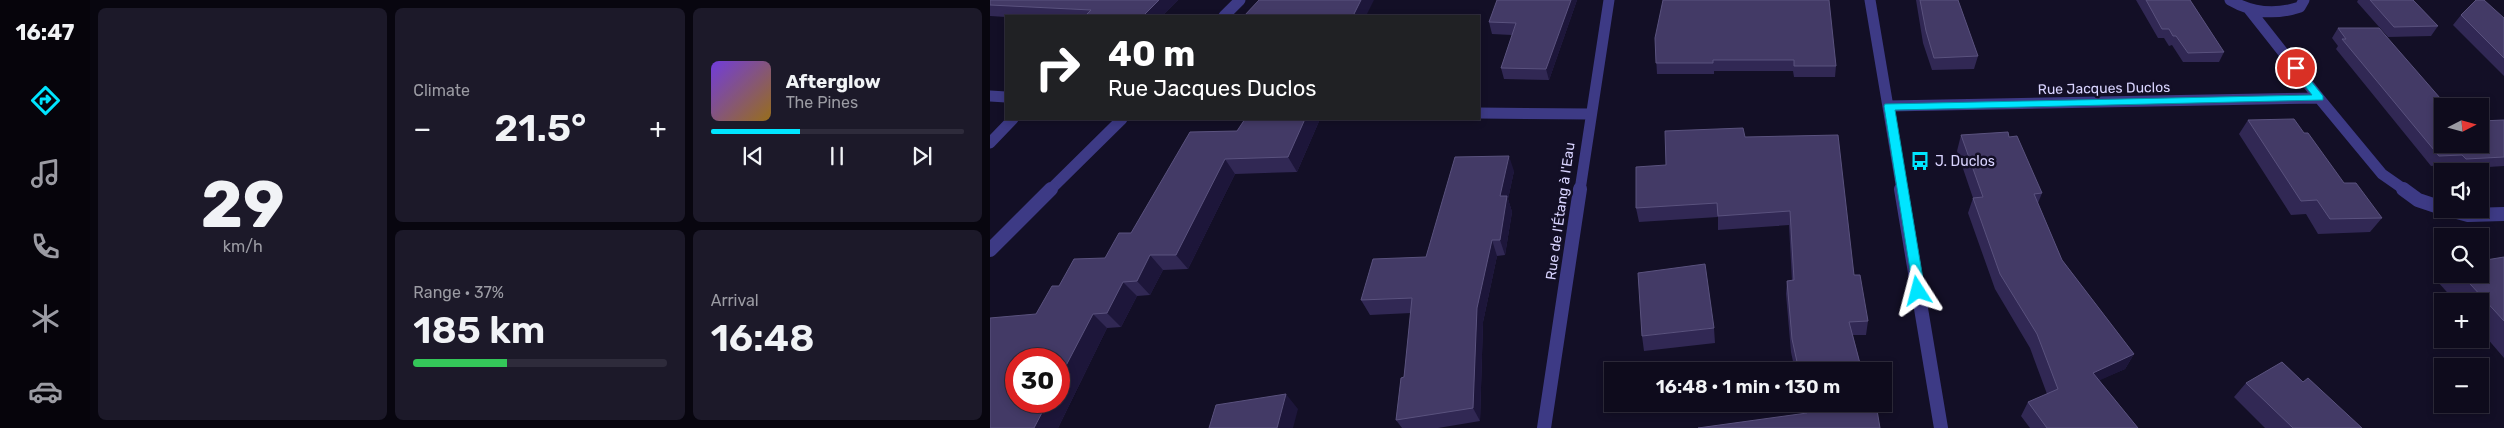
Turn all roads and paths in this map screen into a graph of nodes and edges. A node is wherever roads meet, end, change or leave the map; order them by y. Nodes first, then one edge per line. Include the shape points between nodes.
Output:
1 (1240, 0) edge
2 (1609, 0) edge
3 (1870, 0) edge
4 (2230, 0) edge
5 (2304, 0) edge
6 (2248, 8) junction
7 (1225, 15) edge
8 (990, 96) edge
9 (1005, 97) edge
10 (2319, 98) junction
11 (1889, 106) junction
12 (1480, 113) edge
13 (1591, 114) junction
14 (1012, 120) edge
15 (1121, 120) edge
16 (990, 143) edge
17 (2434, 205) edge
18 (2489, 215) edge
19 (2503, 215) edge
20 (990, 250) edge
21 (1544, 428) edge
22 (1941, 428) edge

1 - 7 street
2 - 13 street, Rue de l'Étang à l'Eau
3 - 11 street
4 - 6 street
5 - 6 street via 2291,11
6 - 10 street
8 - 9 street
10 - 11 street, Rue Jacques Duclos
10 - 17 street via 2382,174 2418,200
11 - 22 street
12 - 13 street
13 - 21 street, Rue de l'Étang à l'Eau
14 - 16 street
15 - 20 street
18 - 19 street

